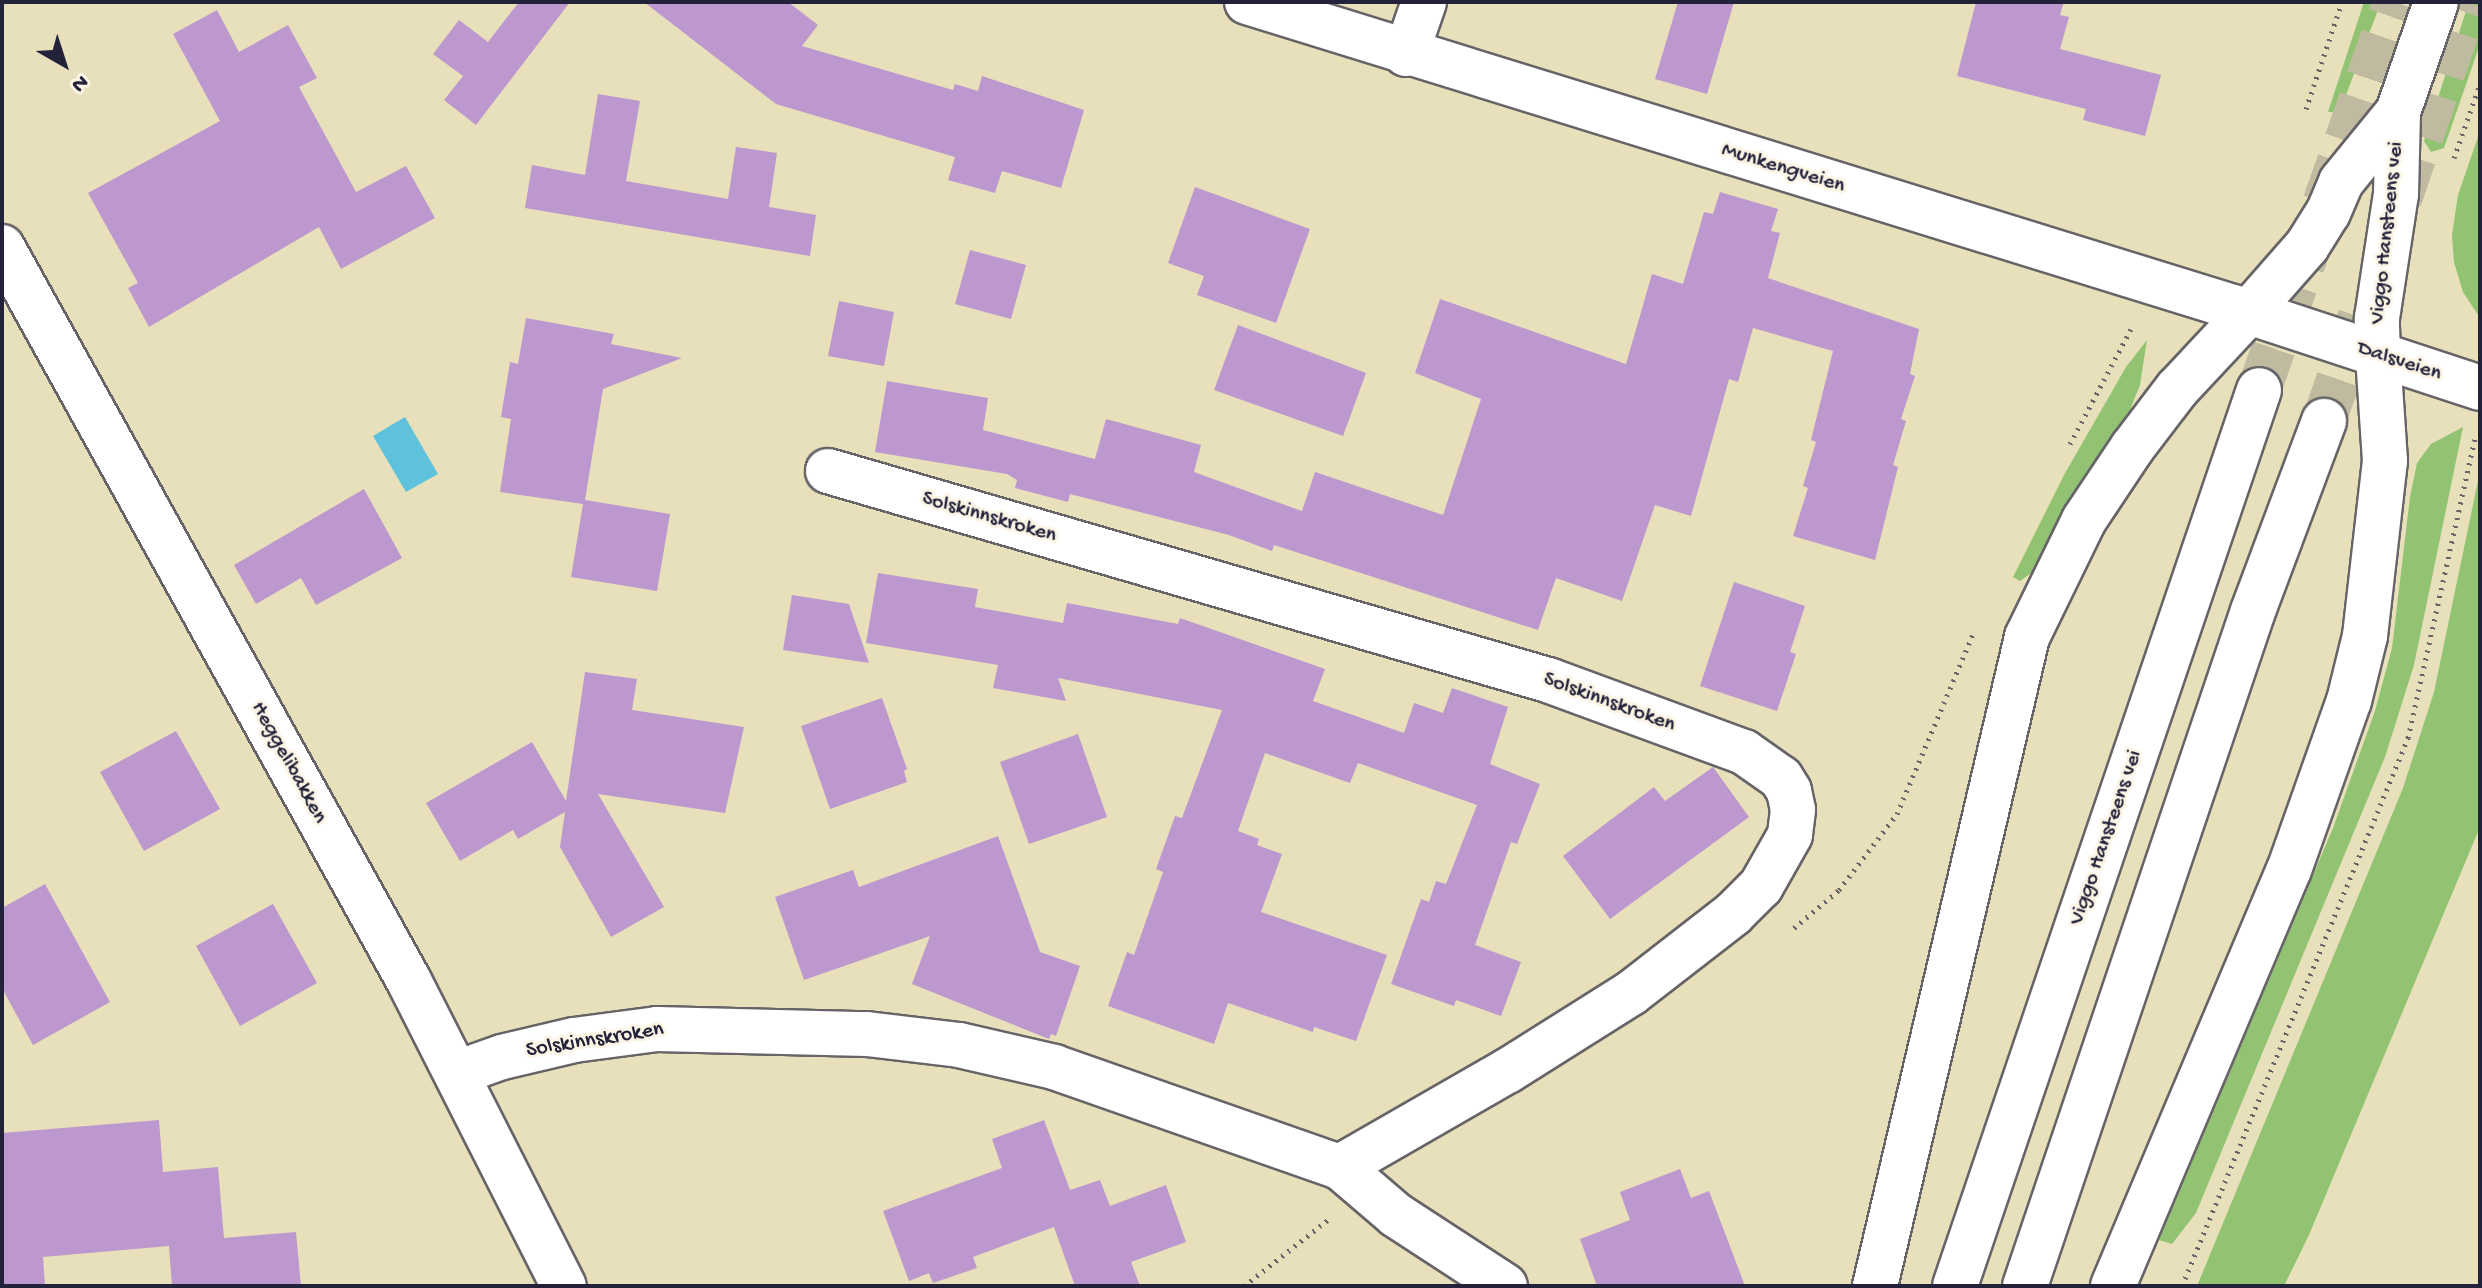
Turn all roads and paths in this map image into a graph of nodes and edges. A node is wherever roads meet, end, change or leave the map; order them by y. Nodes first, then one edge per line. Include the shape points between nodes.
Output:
1 (1247, 2) edge
2 (1424, 2) edge
3 (2342, 2) edge
4 (2436, 2) edge
5 (1406, 54) junction
6 (2480, 84) edge
7 (2306, 109) dead end
8 (2398, 112) junction
9 (2454, 158) dead end
10 (2, 247) edge
11 (2249, 312) junction
12 (2319, 336) joint
13 (2378, 355) junction
14 (2480, 388) edge
15 (2259, 390) tunnel mouth
16 (2324, 421) tunnel mouth
17 (828, 471) dead end
18 (457, 1073) junction
19 (1340, 1167) junction
20 (564, 1286) edge
21 (1505, 1286) edge
22 (1875, 1286) edge
23 (1955, 1286) edge
24 (2025, 1286) edge
25 (2113, 1286) edge

1 - 5 main road, Munkengveien
2 - 5 main road
3 - 7 path
4 - 8 main road, Viggo Hansteens vei
5 - 11 main road, Munkengveien
6 - 9 path
8 - 11 main road, Viggo Hansteens vei via 2341,182 2307,246
8 - 13 main road, Viggo Hansteens vei via 2396,194 2377,318
10 - 18 main road, Heggelibakken
11 - 12 main road, Munkengveien
11 - 22 main road, Viggo Hansteens vei via 2177,389 2132,448 2084,520 2027,637
12 - 13 main road, Dalsveien
13 - 14 main road, Dalsveien
13 - 25 main road, Viggo Hansteens vei via 2385,461 2365,636 2349,701 2289,870
15 - 23 main road, Viggo Hansteens vei
16 - 24 main road via 2243,640
17 - 19 main road, Solskinnskroken via 1548,680 1744,752 1781,778 1791,800 1790,835 1761,886 1733,914 1631,993
18 - 19 main road, Solskinnskroken via 574,1040 657,1029 867,1034 959,1045 1054,1067
18 - 20 main road, Heggelibakken
19 - 21 main road, Solskinnskroken via 1396,1215

